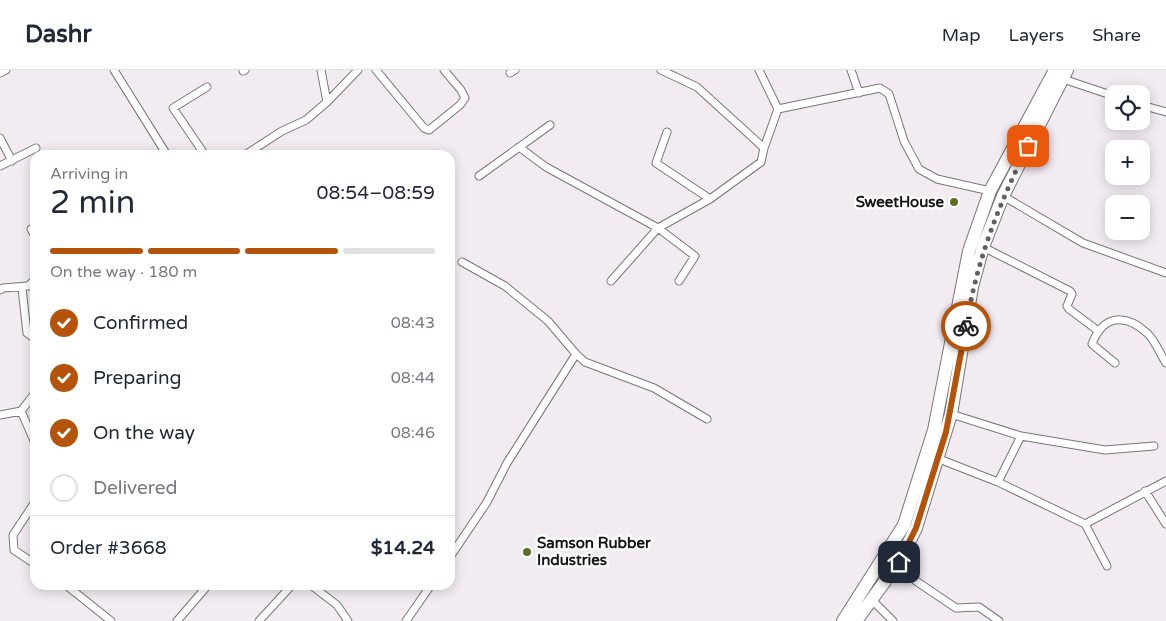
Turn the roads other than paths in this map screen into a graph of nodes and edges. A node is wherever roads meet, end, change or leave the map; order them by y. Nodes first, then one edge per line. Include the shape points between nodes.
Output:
1 (6, 70) edge
2 (114, 70) edge
3 (321, 70) edge
4 (358, 70) edge
5 (376, 70) edge
6 (444, 70) edge
7 (660, 70) edge
8 (759, 70) edge
9 (851, 70) edge
10 (0, 73) edge
11 (1059, 74) edge
12 (207, 87) dead end
13 (1105, 92) edge
14 (859, 93) junction
15 (327, 102) junction
16 (1150, 108) edge
17 (778, 109) junction
18 (1166, 112) edge
19 (550, 125) dead end
20 (667, 132) dead end
21 (0, 138) edge
22 (519, 147) junction
23 (36, 148) dead end
24 (764, 148) junction
25 (32, 150) edge
26 (164, 150) edge
27 (201, 150) edge
28 (253, 150) edge
29 (30, 151) edge
30 (12, 161) junction
31 (0, 166) edge
32 (479, 176) dead end
33 (990, 190) junction
34 (1003, 196) junction
35 (710, 199) junction
36 (658, 228) junction
37 (984, 247) junction
38 (462, 262) dead end
39 (1166, 272) edge
40 (611, 281) dead end
41 (678, 281) dead end
42 (30, 284) edge
43 (1, 287) edge
44 (22, 288) junction
45 (1098, 330) junction
46 (30, 335) edge
47 (576, 354) junction
48 (1115, 363) dead end
49 (1166, 363) edge
50 (30, 400) edge
51 (21, 411) junction
52 (951, 414) junction
53 (0, 415) edge
54 (707, 419) dead end
55 (30, 432) edge
56 (1021, 436) junction
57 (1154, 446) dead end
58 (932, 456) junction
59 (998, 482) junction
60 (1164, 482) edge
61 (1145, 491) junction
62 (1166, 492) edge
63 (30, 510) edge
64 (1085, 524) junction
65 (1166, 524) edge
66 (455, 550) edge
67 (30, 561) edge
68 (899, 562) junction
69 (1107, 566) dead end
70 (72, 590) edge
71 (204, 590) edge
72 (288, 590) edge
73 (318, 590) edge
74 (428, 590) edge
75 (872, 600) junction
76 (111, 621) edge
77 (177, 621) edge
78 (260, 621) edge
79 (348, 621) edge
80 (406, 621) edge
81 (843, 621) edge
82 (856, 621) edge
83 (893, 621) edge
84 (999, 621) edge

1 - 10 street
2 - 26 street
3 - 15 street
4 - 15 street
5 - 6 street via 429,130 465,98
7 - 24 street via 697,88
8 - 17 street
9 - 14 street
11 - 13 street
11 - 33 highway
11 - 34 highway
12 - 27 street via 172,108
14 - 17 street
14 - 33 street via 880,88 889,94 904,141 919,169 938,179
15 - 28 street via 306,120
16 - 18 street
17 - 24 street
19 - 22 street
20 - 35 street via 656,162
21 - 30 street
22 - 32 street
22 - 36 street via 546,167
23 - 25 street
24 - 35 street via 761,162
29 - 30 street
30 - 31 street
33 - 58 highway via 969,251 934,430
34 - 37 highway
34 - 39 street via 1083,243
35 - 36 street
36 - 40 street
36 - 41 street via 695,256
37 - 45 street via 1070,291 1069,309
37 - 52 highway via 972,286
38 - 47 street via 505,286 548,321
42 - 44 street
43 - 44 street
44 - 46 street via 27,333
45 - 48 street via 1092,344
45 - 49 street via 1115,319 1132,323 1147,334
47 - 54 street via 585,362 654,388
47 - 66 street via 507,463 488,502
50 - 51 street
51 - 53 street
51 - 55 street
52 - 56 street
52 - 58 highway
56 - 57 street via 1105,450
56 - 59 street
58 - 59 street
58 - 68 highway via 916,528
58 - 81 highway via 904,525
59 - 64 street
60 - 61 street
60 - 62 street
61 - 64 street
61 - 65 street
63 - 67 street via 13,535 14,550
64 - 69 street
68 - 75 highway
68 - 84 street via 916,581 956,608 979,607
70 - 76 street
71 - 77 street
72 - 78 street
73 - 79 street via 337,605
74 - 80 street
75 - 82 highway
75 - 83 street

